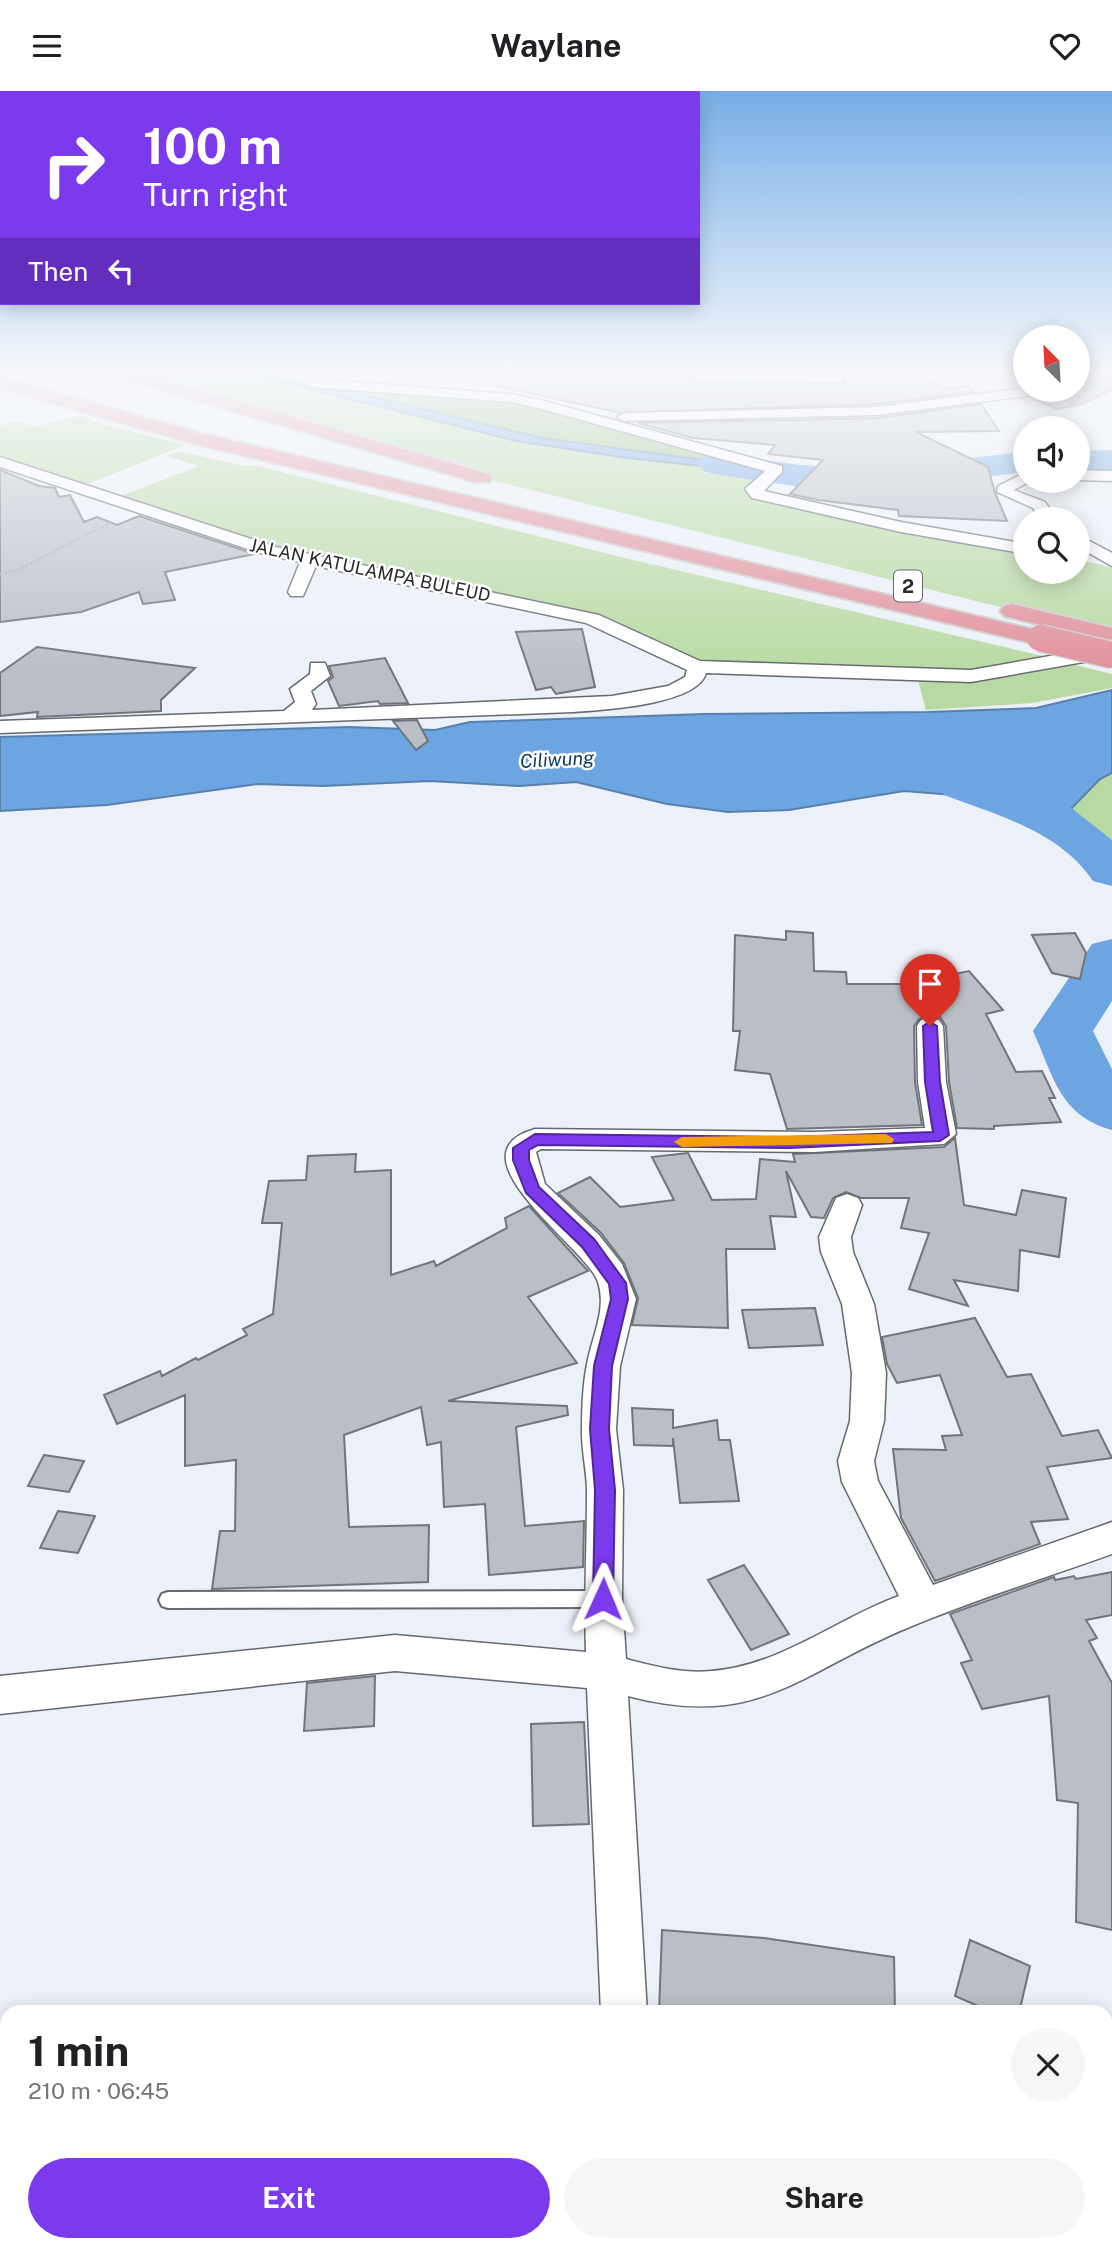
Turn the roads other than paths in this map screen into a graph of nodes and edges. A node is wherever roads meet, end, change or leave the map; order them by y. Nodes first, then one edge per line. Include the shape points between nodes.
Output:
1 (30, 473) edge
2 (334, 473) edge
3 (349, 473) edge
4 (467, 473) edge
5 (771, 473) edge
6 (1090, 475) edge
7 (1112, 476) edge
8 (505, 484) dead end
9 (1013, 484) edge
10 (405, 486) junction
11 (1040, 507) edge
12 (750, 547) dead end
13 (1013, 547) edge
14 (1090, 547) edge
15 (310, 559) junction
16 (1112, 561) edge
17 (1090, 562) edge
18 (1112, 567) edge
19 (297, 592) dead end
20 (1112, 635) edge
21 (1112, 653) edge
22 (318, 667) dead end
23 (697, 667) junction
24 (288, 718) junction
25 (0, 727) edge
26 (930, 1026) dead end
27 (847, 1205) dead end
28 (1112, 1538) edge
29 (603, 1599) junction
30 (168, 1600) dead end
31 (923, 1604) junction
32 (607, 1672) junction
33 (0, 1695) edge
34 (624, 2005) edge

1 - 15 street, JALAN KATULAMPA BULEUD via 272,551
2 - 10 highway
3 - 10 highway, 2
4 - 8 highway
5 - 13 street via 754,489 758,495
6 - 7 street
9 - 11 street via 1005,492
10 - 21 highway, 2, bridge
12 - 20 highway, 2
14 - 16 street
15 - 19 street
15 - 23 street, JALAN KATULAMPA BULEUD via 592,619
17 - 18 street
21 - 23 street via 971,676
22 - 24 street via 320,676 300,688 306,704
23 - 24 street via 694,680 680,689 624,700
24 - 25 street
26 - 29 street via 932,1082 941,1135 802,1142 535,1139 521,1148 532,1189 588,1243 617,1283 620,1299 603,1366 600,1416 605,1490
27 - 31 street via 835,1237 858,1304 869,1373 867,1421 856,1461 860,1482
28 - 31 street
29 - 30 lane
29 - 32 street
31 - 32 street via 765,1679 740,1685 710,1690 667,1688
32 - 33 street via 395,1653
32 - 34 street

